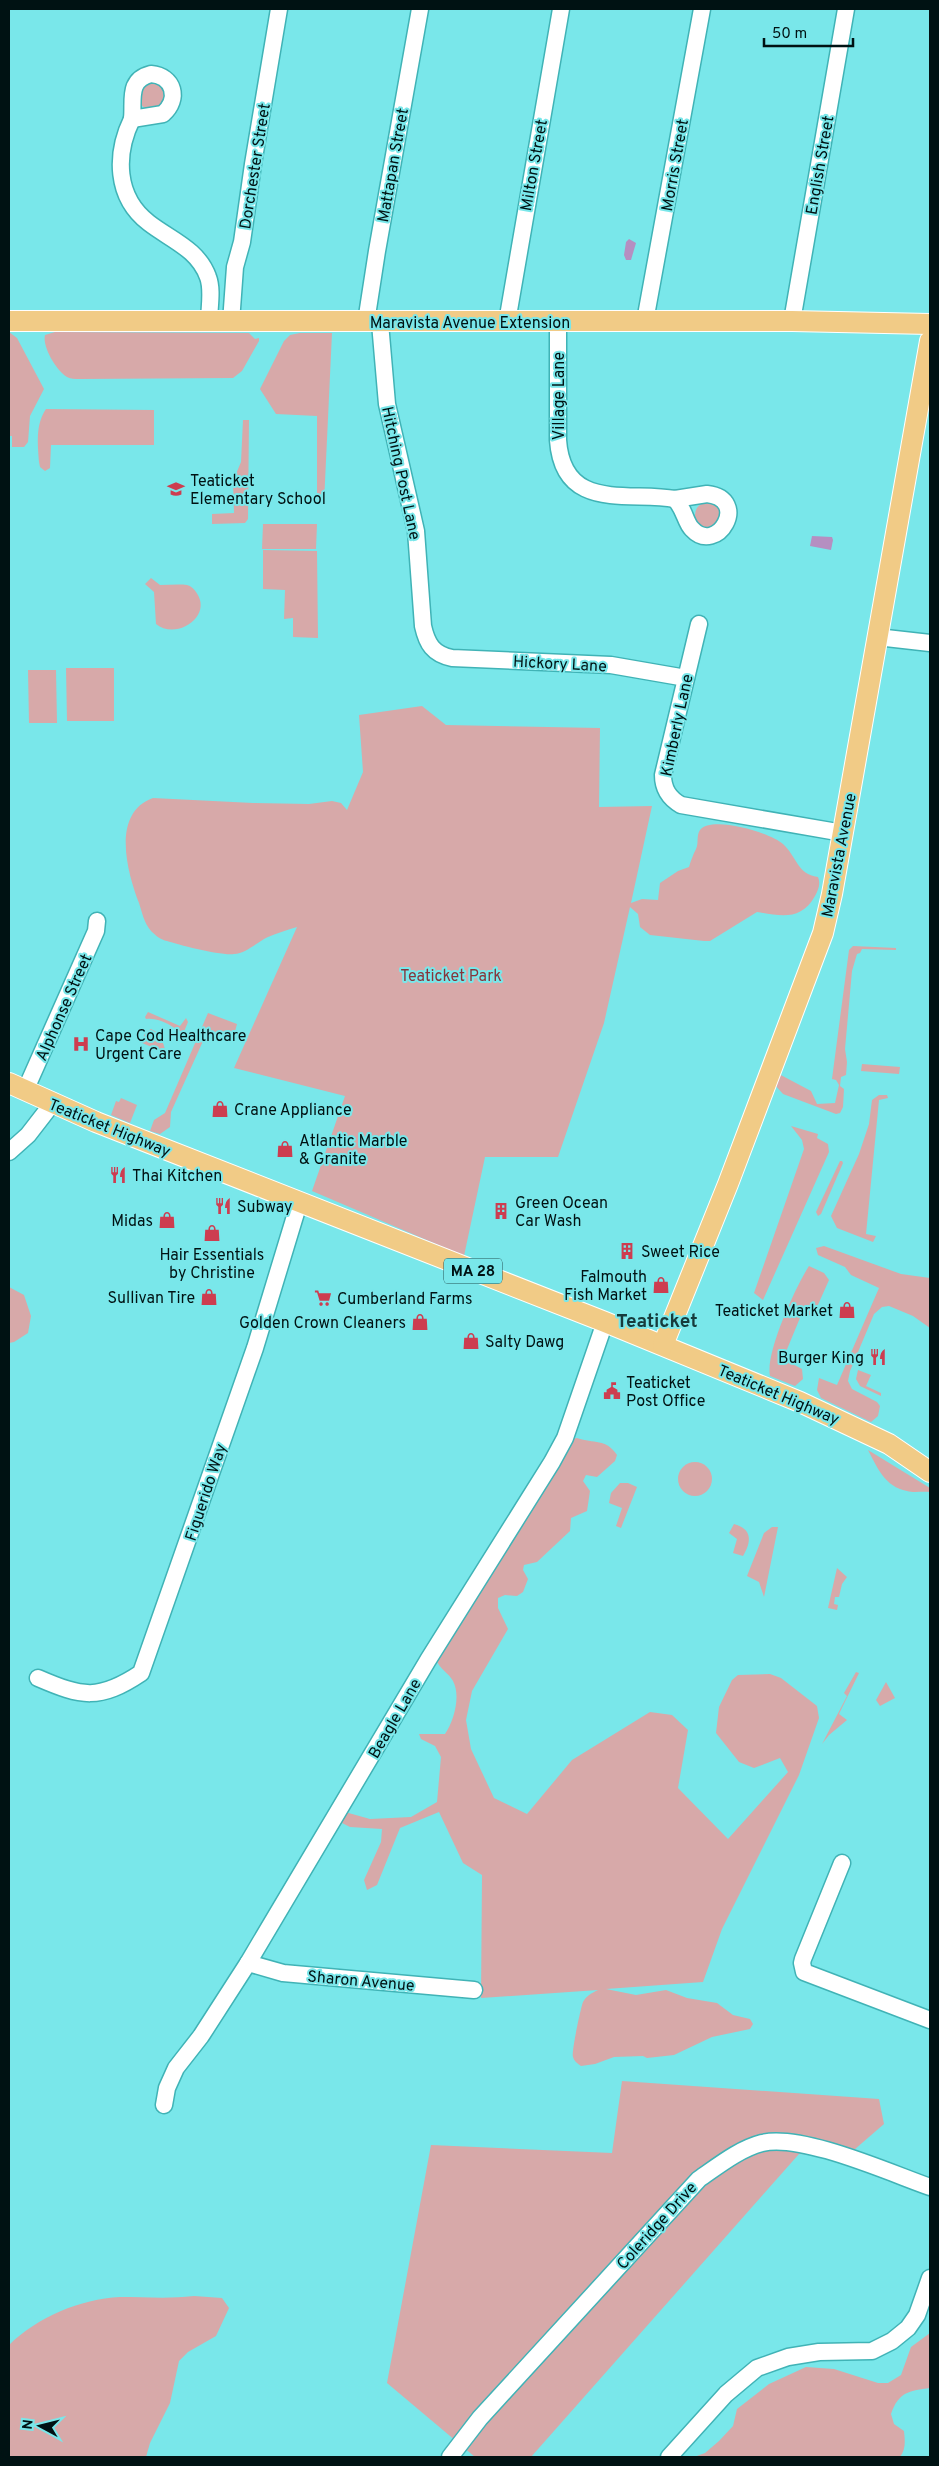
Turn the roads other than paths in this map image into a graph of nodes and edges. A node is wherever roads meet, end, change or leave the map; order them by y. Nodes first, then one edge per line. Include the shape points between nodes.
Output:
1 (279, 9) edge
2 (420, 9) edge
3 (560, 9) edge
4 (702, 9) edge
5 (846, 9) edge
6 (132, 118) dead end
7 (9, 321) edge
8 (645, 321) junction
9 (209, 322) junction
10 (231, 322) junction
11 (373, 322) junction
12 (507, 322) junction
13 (792, 322) junction
14 (558, 323) junction
15 (930, 324) edge
16 (930, 342) edge
17 (674, 499) dead end
18 (699, 624) dead end
19 (877, 637) junction
20 (930, 643) edge
21 (434, 652) joint
22 (686, 678) junction
23 (843, 833) junction
24 (97, 921) dead end
25 (17, 1087) edge
26 (52, 1104) junction
27 (9, 1152) edge
28 (300, 1204) junction
29 (604, 1322) junction
30 (663, 1346) junction
31 (930, 1472) edge
32 (38, 1678) dead end
33 (842, 1862) dead end
34 (248, 1963) junction
35 (474, 1990) dead end
36 (930, 2020) edge
37 (164, 2105) dead end
38 (930, 2187) edge
39 (930, 2278) edge
40 (450, 2457) edge
41 (669, 2457) edge

1 - 10 street, Dorchester Street via 242,242 235,266
2 - 11 street, Mattapan Street via 376,251
3 - 12 street, Milton Street
4 - 8 street, Morris Street
5 - 13 street, English Street
6 - 9 street via 120,152 126,191 143,218 185,246 203,266 211,288
7 - 9 main road, Maravista Avenue Extension
8 - 13 main road, Maravista Avenue Extension
8 - 14 main road, Maravista Avenue Extension
9 - 10 main road, Maravista Avenue Extension
10 - 11 main road, Maravista Avenue Extension
11 - 12 main road, Maravista Avenue Extension
11 - 21 street, Hitching Post Lane via 387,404 416,531 423,626
12 - 14 main road, Maravista Avenue Extension
13 - 15 main road, Maravista Avenue Extension
14 - 17 street, Village Lane via 558,440 560,457 568,473 586,488 606,496
16 - 19 main road, Maravista Avenue
18 - 22 street, Kimberly Lane
19 - 20 street
19 - 23 main road, Maravista Avenue
21 - 22 street, Hickory Lane via 452,658 611,665
22 - 23 street, Kimberly Lane via 663,775 665,788 674,801 713,812
23 - 30 main road, Maravista Avenue via 817,952
24 - 25 street, Alphonse Street via 96,931
25 - 26 main road, Teaticket Highway / MA 28
26 - 27 street via 28,1135
26 - 28 main road, Teaticket Highway / MA 28
28 - 29 main road, Teaticket Highway / MA 28
28 - 32 street, Figuerido Way via 255,1348 141,1673 119,1688 98,1694 80,1694
29 - 30 main road, Teaticket Highway / MA 28
29 - 34 street, Beagle Lane via 568,1429 552,1462 428,1660
30 - 31 main road, Teaticket Highway / MA 28 via 853,1426 904,1453
33 - 36 street via 803,1958 804,1972
34 - 35 street, Sharon Avenue via 283,1973
34 - 37 street, Beagle Lane via 202,2036 176,2068 166,2088
38 - 40 street, Coleridge Drive via 834,2153 778,2140 761,2143 739,2153 698,2178 480,2418
39 - 41 street via 918,2315 892,2341 872,2351 812,2353 757,2368 726,2394

